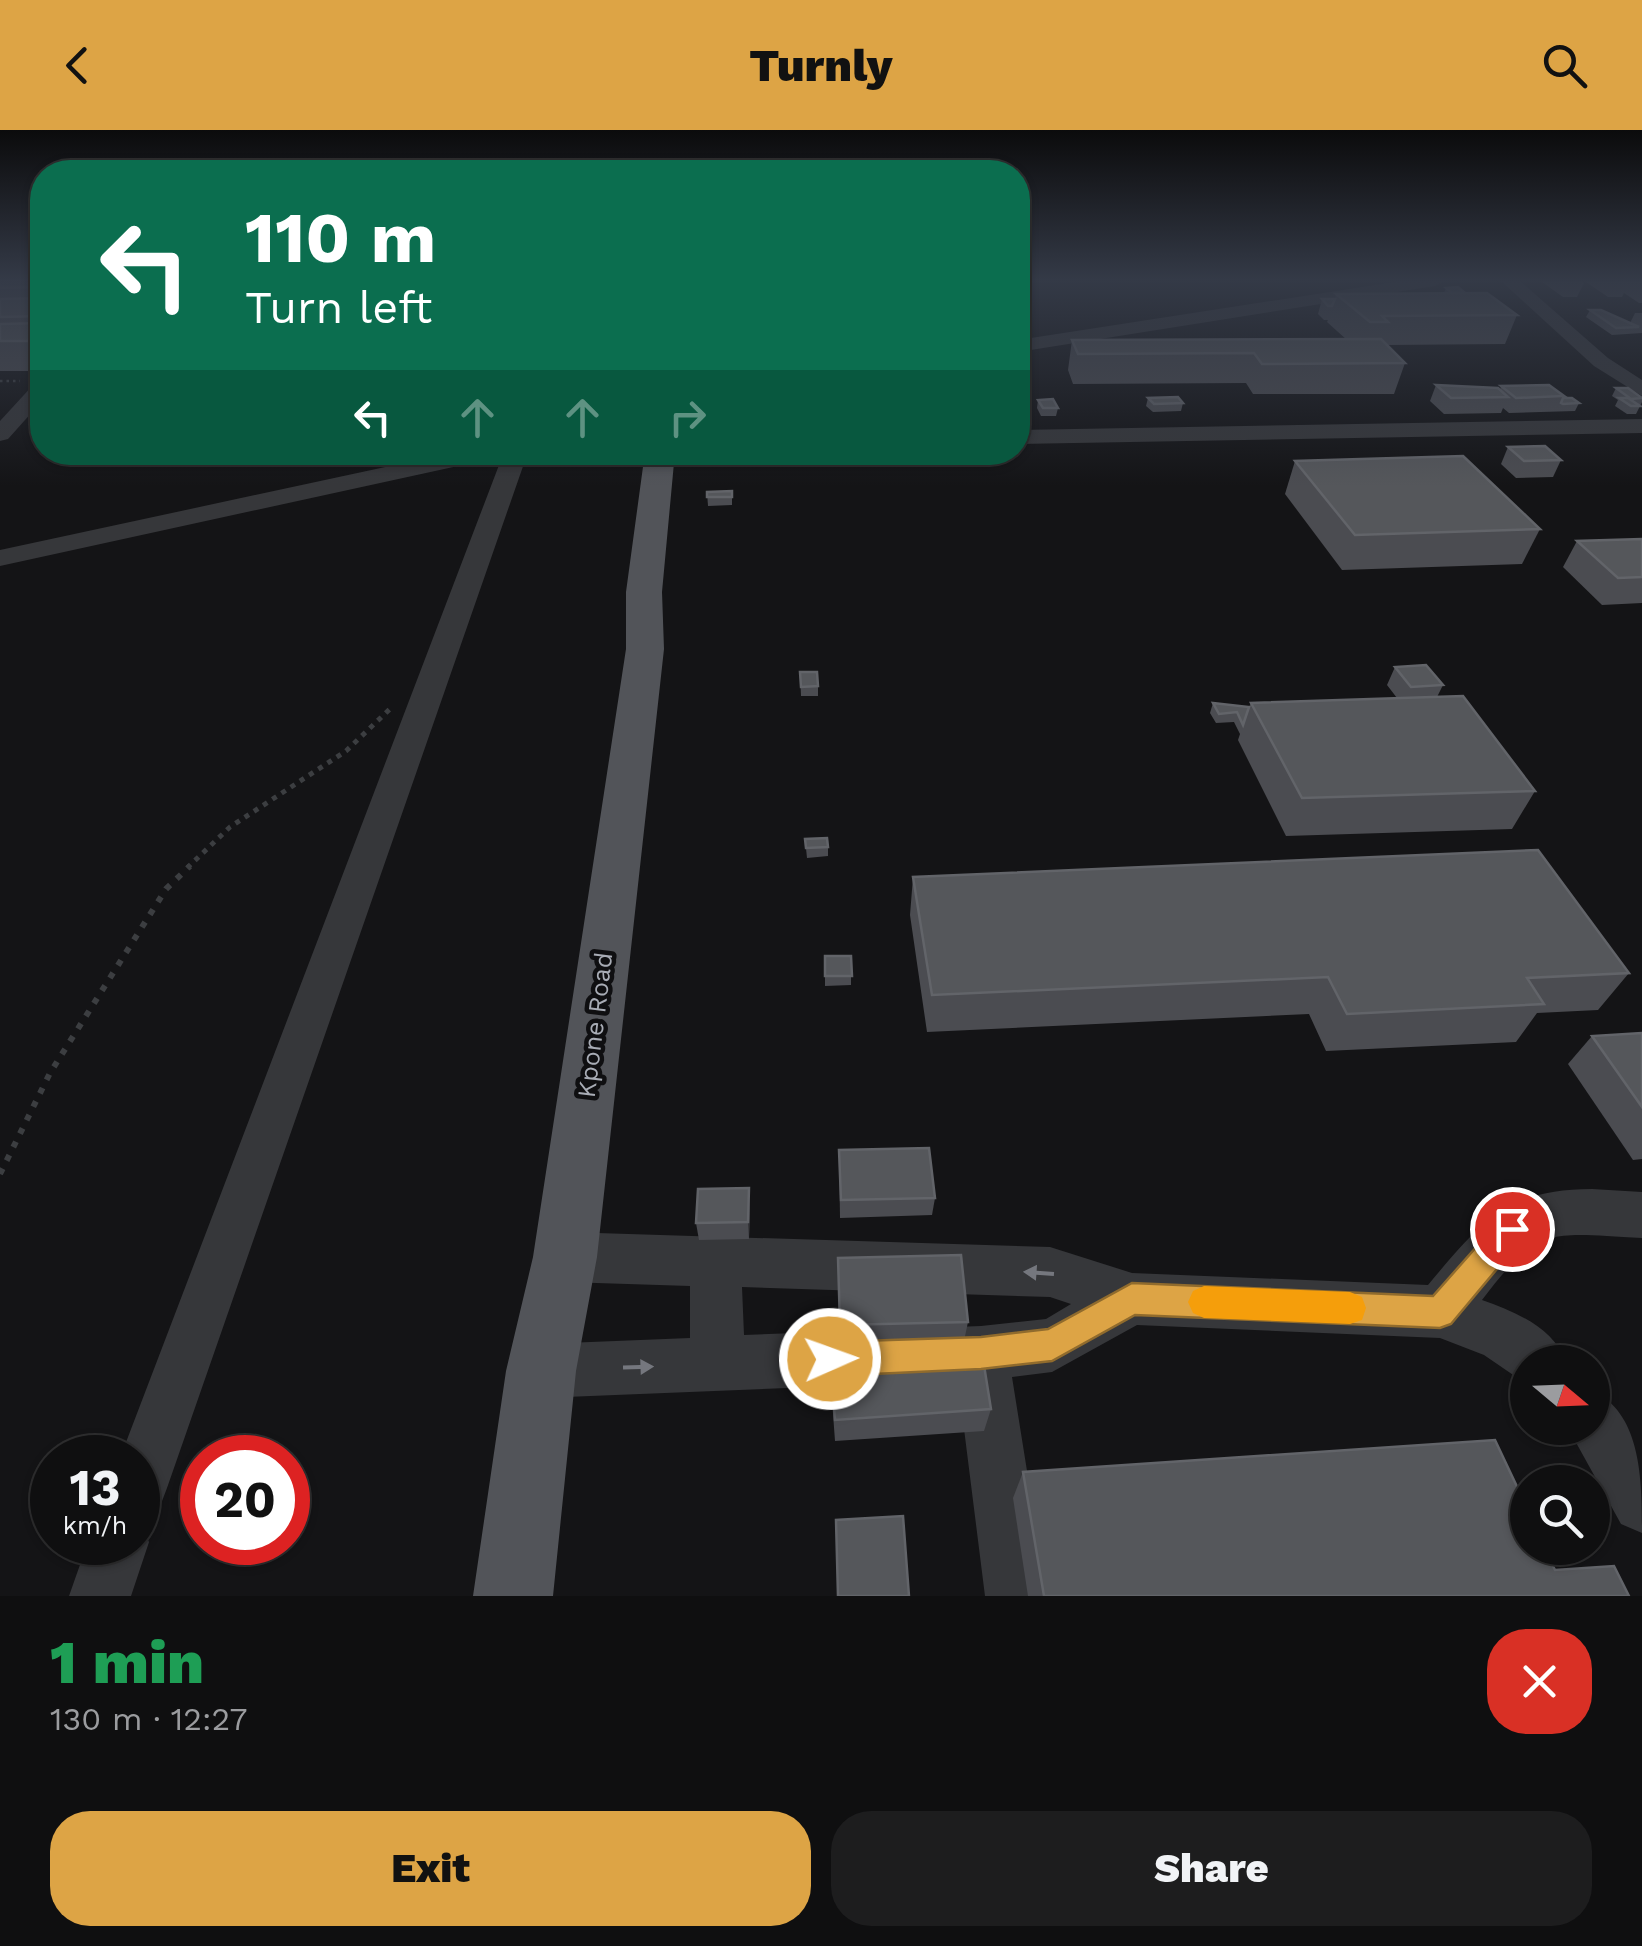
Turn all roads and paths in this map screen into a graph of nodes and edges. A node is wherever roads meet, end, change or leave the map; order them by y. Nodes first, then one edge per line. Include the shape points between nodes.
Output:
1 (1587, 349) edge
2 (1642, 390) edge
3 (30, 402) edge
4 (1642, 426) edge
5 (0, 434) edge
6 (1030, 438) edge
7 (430, 465) edge
8 (511, 465) edge
9 (659, 465) edge
10 (0, 558) edge
11 (440, 669) junction
12 (0, 1174) edge
13 (1642, 1215) edge
14 (564, 1258) junction
15 (716, 1264) junction
16 (1132, 1299) junction
17 (1440, 1312) junction
18 (1516, 1345) edge
19 (981, 1353) junction
20 (717, 1364) junction
21 (541, 1371) junction
22 (156, 1435) edge
23 (1608, 1445) edge
24 (1642, 1504) edge
25 (111, 1565) edge
26 (100, 1596) edge
27 (513, 1596) edge
28 (1016, 1596) edge

1 - 2 street
3 - 5 street
4 - 6 street
7 - 10 street
8 - 11 street
9 - 14 main road, Kpone Road via 644,592 645,649
11 - 12 path via 346,751 230,827 166,888 50,1072
11 - 22 street
13 - 17 street via 1536,1217 1512,1229
14 - 15 street
14 - 21 main road, Kpone Road
16 -> 15 street via 1050,1272
15 - 20 street
16 - 17 street
16 - 19 street via 1052,1345
17 - 18 street
19 - 20 street
19 - 28 street
21 -> 20 street
21 - 27 main road, Kpone Road
23 - 24 street
25 - 26 street

